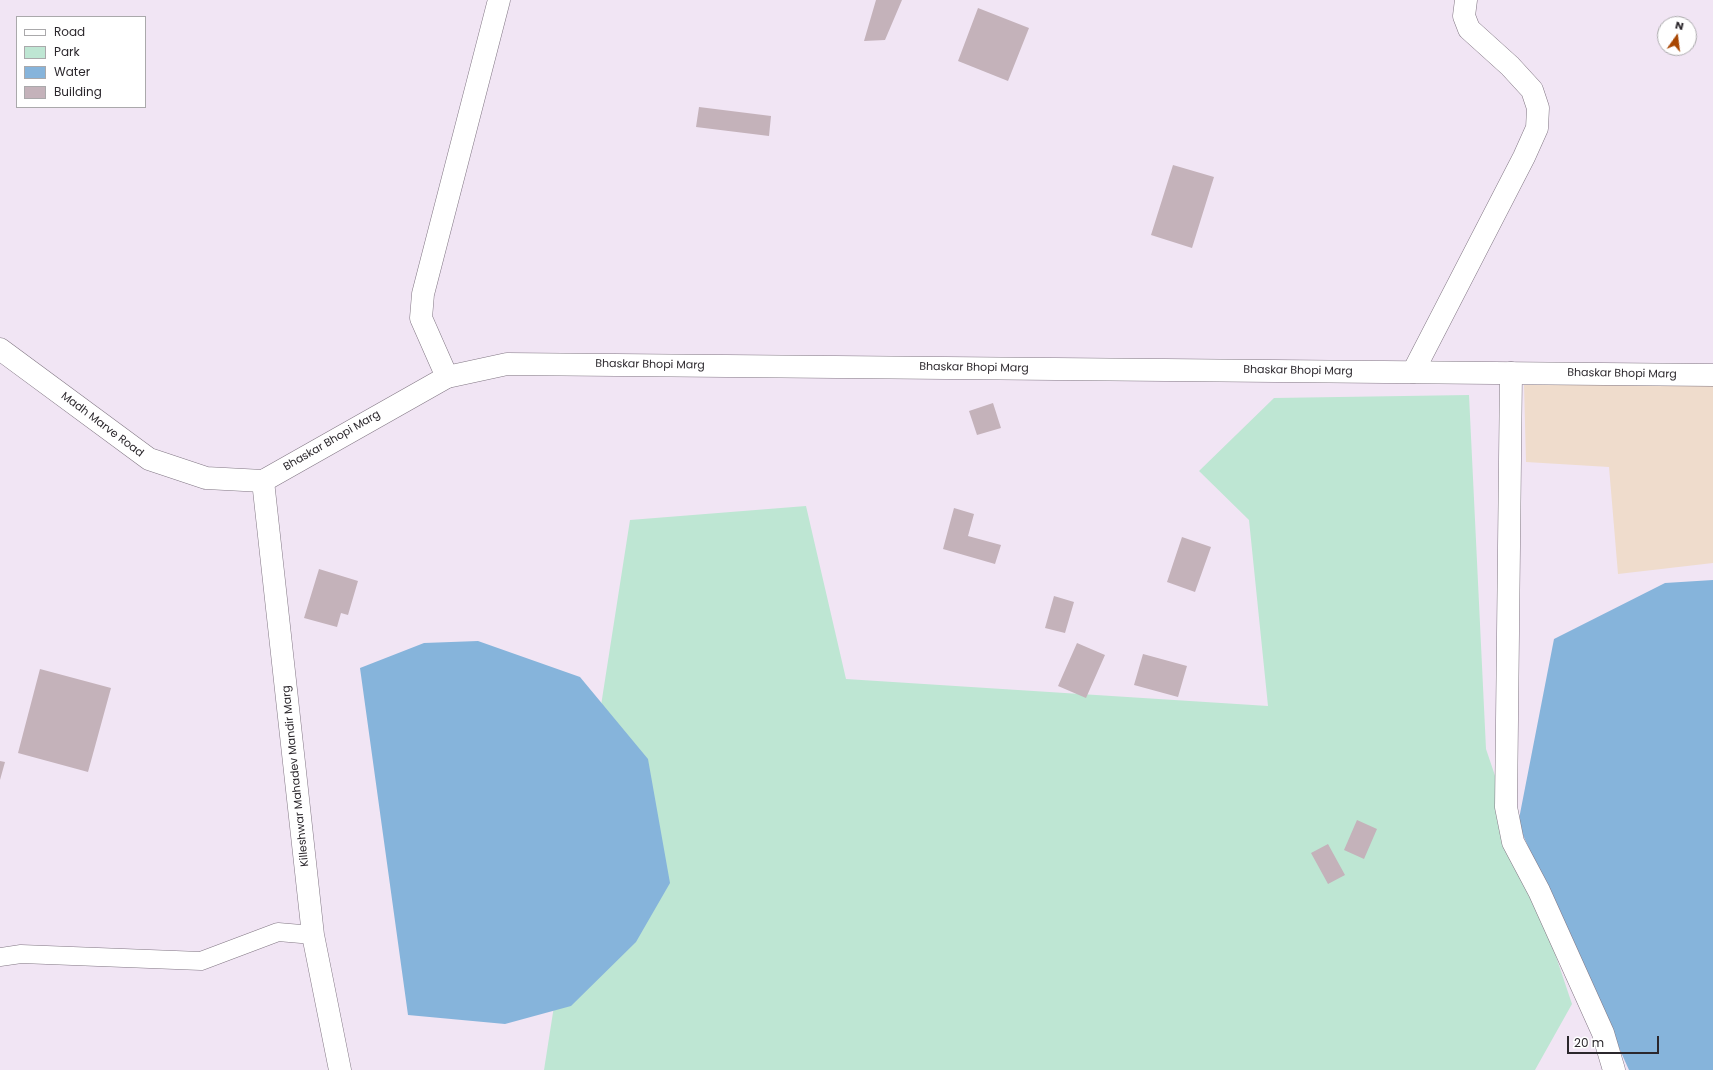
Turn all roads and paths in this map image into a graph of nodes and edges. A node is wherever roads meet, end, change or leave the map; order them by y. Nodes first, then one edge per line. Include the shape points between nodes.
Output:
1 (499, 0) edge
2 (1466, 0) edge
3 (0, 348) edge
4 (1413, 372) junction
5 (1511, 373) junction
6 (1713, 375) edge
7 (447, 376) junction
8 (263, 480) junction
9 (313, 935) junction
10 (0, 957) edge
11 (340, 1070) edge
12 (1614, 1070) edge

1 - 7 street via 423,294 421,318
2 - 4 street via 1464,16 1469,29 1532,90 1538,108 1537,128
3 - 8 street, Madh Marve Road via 149,459 206,478
4 - 5 street, Bhaskar Bhopi Marg
4 - 7 street, Bhaskar Bhopi Marg via 507,364
5 - 6 street, Bhaskar Bhopi Marg
5 - 12 street via 1506,807 1513,842 1539,892 1599,1026
7 - 8 street, Bhaskar Bhopi Marg
8 - 9 street, Killeshwar Mahadev Mandir Marg
9 - 10 lane via 278,932 201,961 21,954
9 - 11 street, Killeshwar Mahadev Mandir Marg

